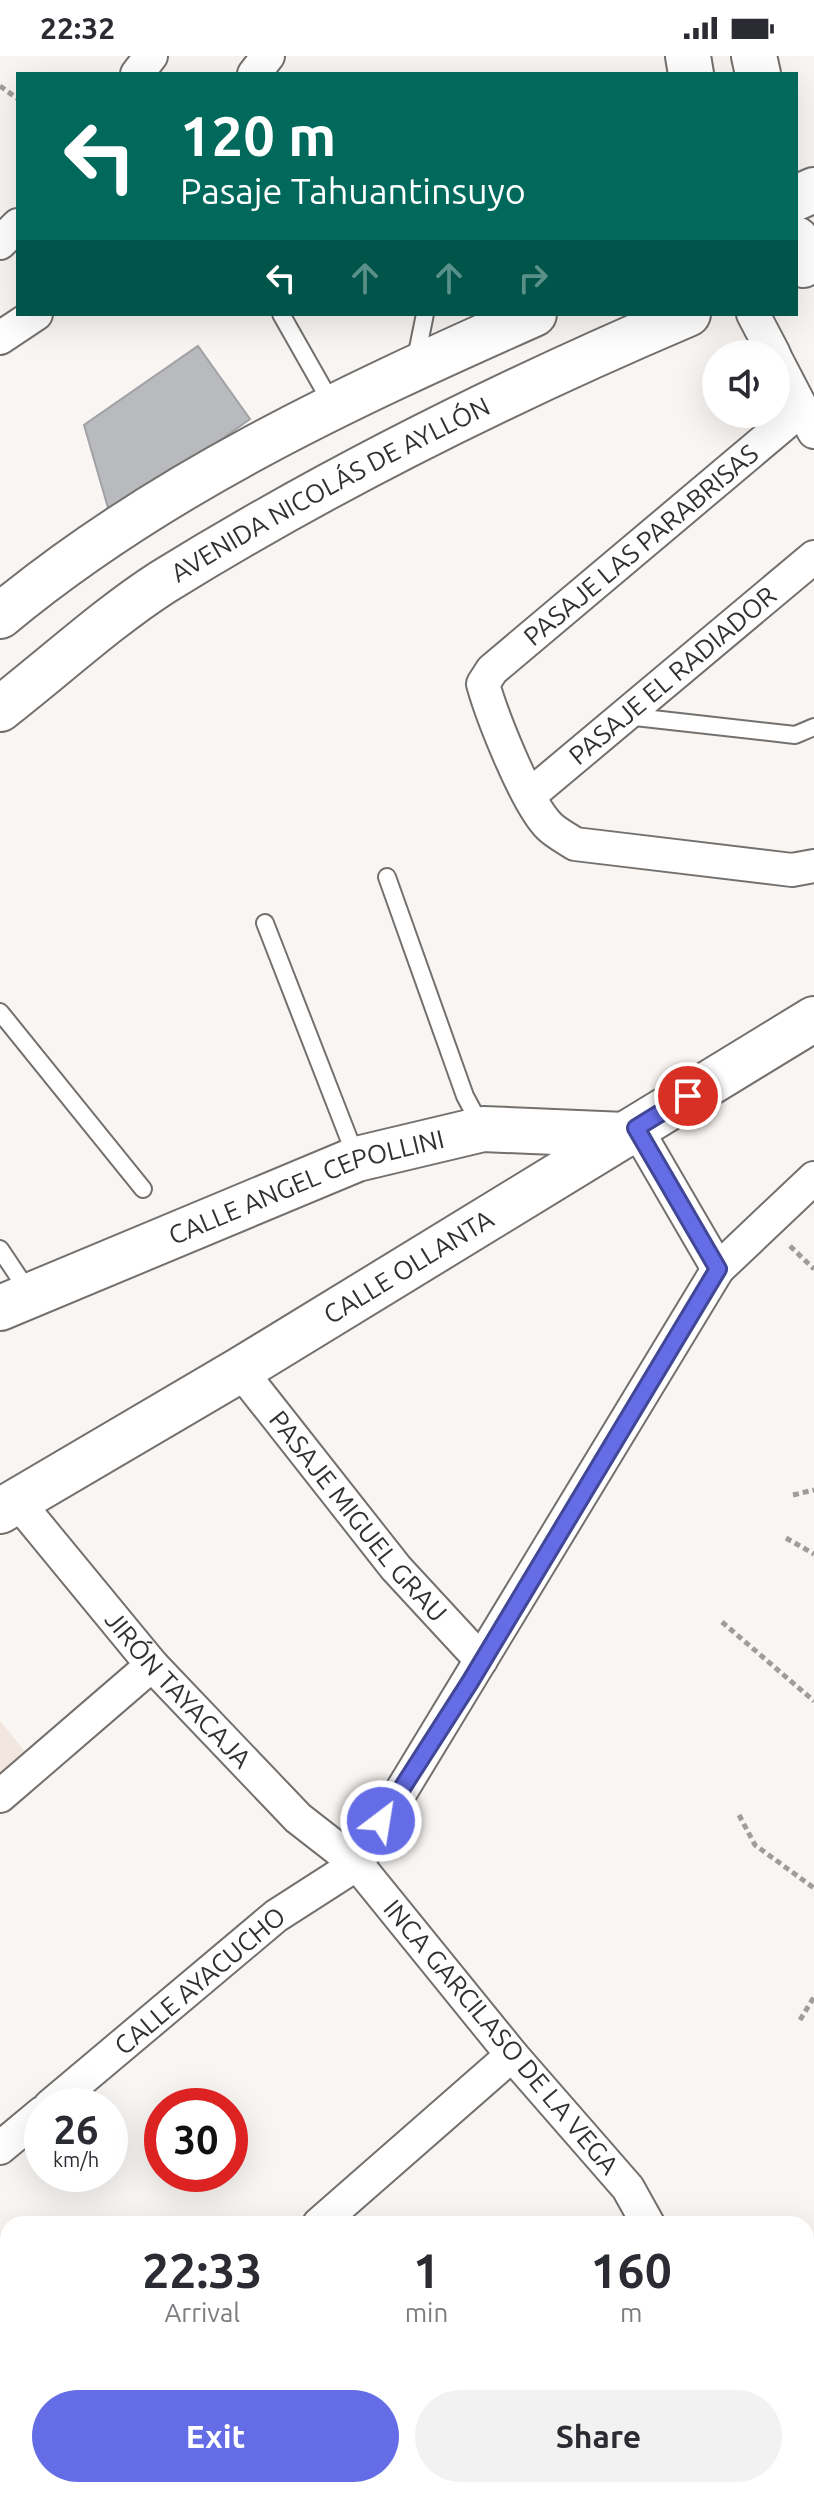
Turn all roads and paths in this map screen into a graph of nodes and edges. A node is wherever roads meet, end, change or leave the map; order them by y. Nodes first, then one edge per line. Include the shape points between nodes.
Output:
1 (151, 56) edge
2 (268, 56) edge
3 (139, 72) edge
4 (256, 72) edge
5 (16, 227) edge
6 (0, 243) edge
7 (33, 316) edge
8 (282, 316) edge
9 (425, 316) edge
10 (529, 316) edge
11 (684, 316) edge
12 (754, 316) edge
13 (0, 338) edge
14 (767, 340) edge
15 (414, 367) junction
16 (790, 385) edge
17 (333, 406) junction
18 (808, 420) edge
19 (814, 557) edge
20 (0, 616) edge
21 (12, 700) edge
22 (625, 716) junction
23 (814, 727) edge
24 (530, 795) junction
25 (814, 866) edge
26 (387, 877) dead end
27 (265, 923) dead end
28 (0, 1012) edge
29 (814, 1019) edge
30 (483, 1129) junction
31 (630, 1131) junction
32 (357, 1159) junction
33 (814, 1178) edge
34 (143, 1189) dead end
35 (0, 1249) edge
36 (718, 1269) junction
37 (15, 1302) edge
38 (240, 1370) junction
39 (814, 1490) edge
40 (793, 1495) dead end
41 (8, 1506) edge
42 (786, 1538) dead end
43 (814, 1554) edge
44 (722, 1622) dead end
45 (481, 1660) junction
46 (152, 1665) junction
47 (814, 1701) edge
48 (0, 1796) edge
49 (739, 1815) dead end
50 (357, 1864) junction
51 (814, 1888) edge
52 (814, 1997) edge
53 (800, 2020) dead end
54 (512, 2055) junction
55 (71, 2088) edge
56 (24, 2128) edge
57 (0, 2148) edge
58 (328, 2216) edge
59 (644, 2216) edge

1 - 3 street
2 - 4 street
5 - 6 street
7 - 13 street
8 - 17 lane
9 - 15 lane
10 - 15 street
11 - 21 street, AVENIDA NICOLÁS DE AYLLÓN via 375,459 161,584
12 - 14 street
15 - 17 street
16 - 18 street
17 - 20 street via 197,479 102,540
18 - 24 street, PASAJE LAS PARABRISAS via 492,670 483,684 489,706
19 - 22 street, PASAJE EL RADIADOR
22 - 23 lane via 795,735
22 - 24 street, PASAJE EL RADIADOR
24 - 25 street via 548,825 575,844 792,870
26 - 30 lane via 465,1096
27 - 32 lane
28 - 34 lane
29 - 31 street, CALLE OLLANTA
30 - 31 street, CALLE ANGEL CEPOLLINI
30 - 32 street, CALLE ANGEL CEPOLLINI
31 - 36 street
31 - 38 street, CALLE OLLANTA
32 - 37 street, CALLE ANGEL CEPOLLINI
33 - 36 street
35 - 37 lane
36 - 45 street
38 - 41 street, CALLE OLLANTA
38 - 45 street, PASAJE MIGUEL GRAU via 396,1568
39 - 40 path
41 - 46 street, JIRÓN TAYACAJA
42 - 43 path
44 - 47 path
45 - 50 street
46 - 48 street
46 - 50 street, JIRÓN TAYACAJA via 298,1818
49 - 51 path via 755,1845
50 - 54 street, INCA GARCILASO DE LA VEGA
50 - 55 street, CALLE AYACUCHO via 276,1916
52 - 53 path
54 - 58 street
54 - 59 street, INCA GARCILASO DE LA VEGA via 628,2188
56 - 57 street

